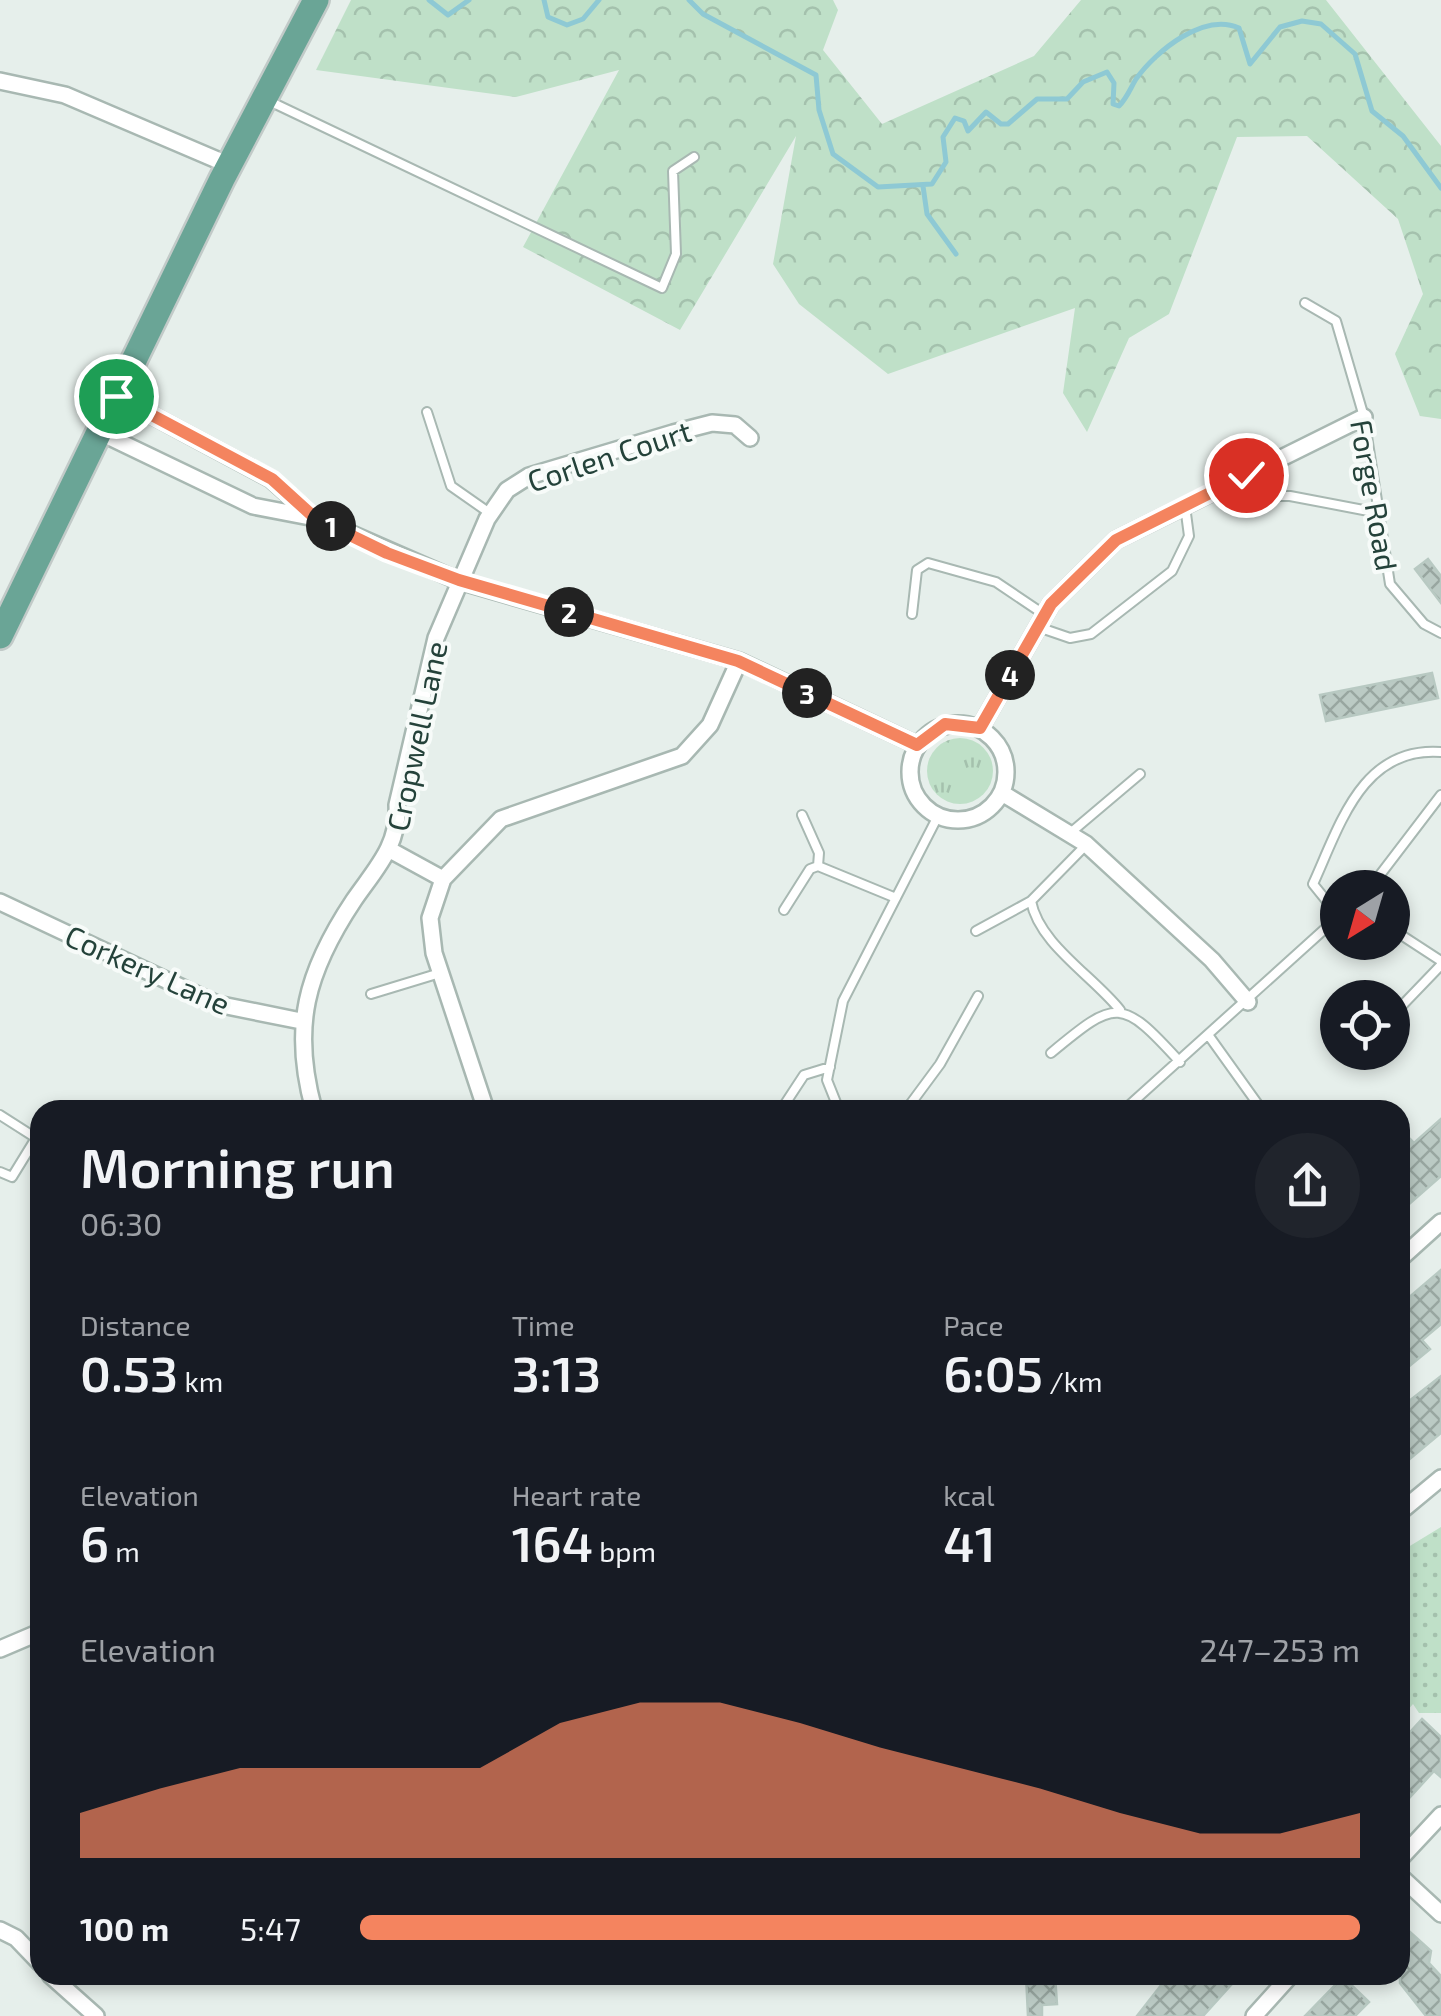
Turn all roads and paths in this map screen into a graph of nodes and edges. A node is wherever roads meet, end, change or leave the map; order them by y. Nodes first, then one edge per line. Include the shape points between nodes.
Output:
1 (316, 0) edge
2 (0, 81) edge
3 (263, 98) junction
4 (694, 157) dead end
5 (229, 165) junction
6 (1305, 303) dead end
7 (116, 396) junction
8 (427, 412) dead end
9 (1364, 417) junction
10 (99, 432) junction
11 (750, 438) dead end
12 (1246, 475) junction
13 (1185, 506) junction
14 (1379, 513) junction
15 (490, 514) junction
16 (315, 518) junction
17 (459, 580) junction
18 (912, 614) dead end
19 (1042, 621) junction
20 (1441, 632) edge
21 (0, 636) edge
22 (738, 661) junction
23 (980, 728) junction
24 (917, 745) junction
25 (1441, 752) edge
26 (1140, 774) dead end
27 (1002, 794) junction
28 (1441, 794) edge
29 (802, 815) dead end
30 (938, 816) junction
31 (1069, 834) junction
32 (1086, 844) junction
33 (390, 850) junction
34 (818, 866) junction
35 (1384, 870) edge
36 (443, 879) junction
37 (1320, 893) edge
38 (896, 898) junction
39 (1031, 901) junction
40 (0, 902) edge
41 (784, 910) dead end
42 (976, 932) dead end
43 (1320, 933) edge
44 (1410, 941) edge
45 (1441, 963) edge
46 (440, 973) junction
47 (371, 994) dead end
48 (978, 996) dead end
49 (1410, 997) edge
50 (1248, 1002) junction
51 (1120, 1010) junction
52 (301, 1021) junction
53 (1209, 1036) junction
54 (1050, 1053) dead end
55 (1180, 1062) junction
56 (830, 1066) junction
57 (312, 1100) edge
58 (483, 1100) edge
59 (787, 1100) edge
60 (836, 1100) edge
61 (913, 1100) edge
62 (1136, 1100) edge
63 (1255, 1100) edge
64 (0, 1115) edge
65 (30, 1134) edge
66 (30, 1148) edge
67 (0, 1172) edge
68 (1441, 1222) edge
69 (1410, 1250) edge
70 (1441, 1478) edge
71 (1410, 1504) edge
72 (30, 1636) edge
73 (0, 1649) edge
74 (1441, 1815) edge
75 (1410, 1849) edge
76 (1410, 1885) edge
77 (1441, 1914) edge
78 (0, 1930) edge
79 (30, 1953) edge
80 (61, 1985) edge
81 (1282, 1985) edge
82 (96, 2016) edge
83 (1254, 2016) edge

1 - 3 main road
2 - 5 street via 65,95
3 - 4 lane via 662,288 676,254 673,171
3 - 5 main road
5 - 7 main road
6 - 9 lane, Forge Road via 1336,321
7 - 10 main road
7 - 16 street via 272,479
8 - 15 lane via 451,486
9 - 12 street
9 - 14 lane, Forge Road
10 - 16 street via 253,506
10 - 21 main road
11 - 15 street, Corlen Court via 724,422 673,433 529,476 507,490
12 - 13 street
12 - 14 lane via 1261,496
13 - 19 street via 1116,540
13 - 19 lane via 1190,536 1172,572 1092,634 1070,638
14 - 20 lane, Forge Road via 1390,584 1424,624
15 - 17 street, Corlen Court
16 - 17 street
17 - 22 street
17 - 33 street, Cropwell Lane via 429,658
18 - 19 lane via 917,570 928,563 996,582
19 - 23 street
22 - 24 street
22 - 36 street via 710,724 682,756 501,818
23 - 24 street via 945,724
23 - 27 street via 999,745 1007,769
24 - 30 street via 911,785
25 - 37 lane via 1409,754 1364,779 1313,884
26 - 31 lane
27 - 30 street via 974,818
27 - 31 street
28 - 35 lane
29 - 34 lane via 820,853
30 - 38 lane
31 - 32 street
32 - 39 lane
32 - 50 street
33 - 36 street
33 - 52 street, Cropwell Lane via 352,904
34 - 38 lane
34 - 41 lane
36 - 46 street via 430,918
38 - 56 lane via 843,1001
39 - 42 lane
39 - 51 lane via 1038,923
40 - 52 street, Corkery Lane via 218,1004
43 - 50 lane
44 - 45 lane
45 - 49 lane
46 - 47 lane
46 - 58 street
48 - 61 lane
50 - 53 lane
51 - 54 lane via 1098,1014
51 - 55 lane via 1147,1026
52 - 57 street, Cropwell Lane
53 - 55 lane
53 - 63 lane
55 - 62 lane
56 - 59 lane via 804,1074
56 - 60 lane
64 - 65 lane
66 - 67 lane via 12,1178
68 - 69 street
70 - 71 street
72 - 73 street
74 - 75 street
76 - 77 street
78 - 79 street
80 - 82 street
81 - 83 street

